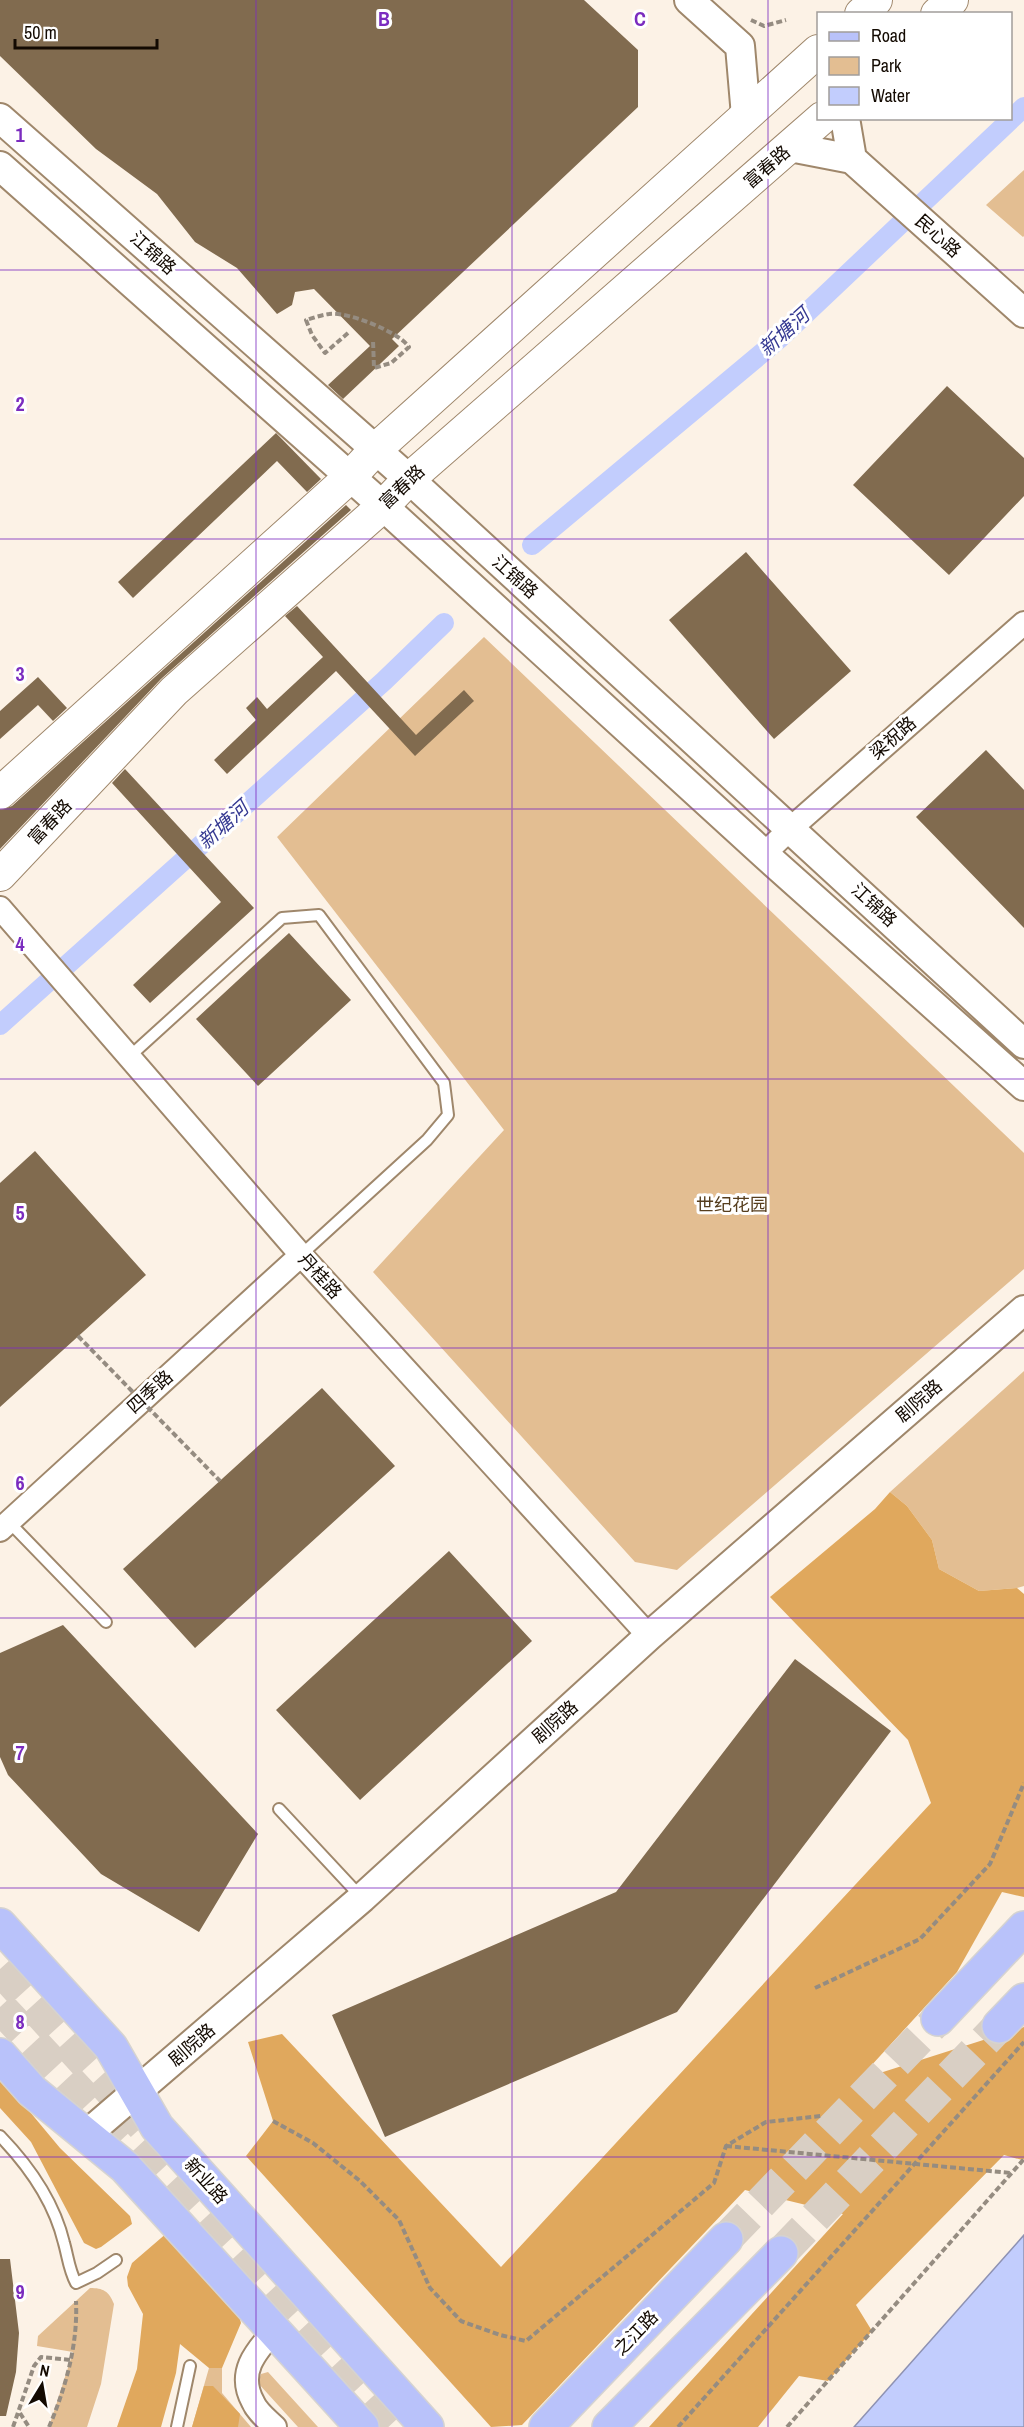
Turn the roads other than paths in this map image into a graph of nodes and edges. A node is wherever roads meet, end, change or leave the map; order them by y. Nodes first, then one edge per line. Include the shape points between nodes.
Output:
1 (689, 0) edge
2 (876, 0) edge
3 (952, 0) edge
4 (863, 12) edge
5 (939, 12) edge
6 (817, 53) edge
7 (746, 116) junction
8 (0, 118) edge
9 (820, 120) edge
10 (845, 120) edge
11 (790, 147) junction
12 (852, 159) junction
13 (0, 165) edge
14 (1024, 313) edge
15 (375, 450) junction
16 (350, 477) junction
17 (409, 479) junction
18 (383, 506) junction
19 (1024, 623) edge
20 (0, 793) edge
21 (790, 829) junction
22 (764, 854) junction
23 (0, 875) edge
24 (0, 908) edge
25 (1024, 1044) edge
26 (129, 1057) junction
27 (1024, 1086) edge
28 (301, 1255) junction
29 (1024, 1310) edge
30 (4, 1526) edge
31 (106, 1622) dead end
32 (649, 1636) junction
33 (279, 1809) dead end
34 (362, 1898) junction
35 (0, 1925) edge
36 (1024, 1928) edge
37 (1024, 2000) edge
38 (938, 2019) tunnel mouth
39 (1012, 2034) tunnel mouth
40 (0, 2055) edge
41 (137, 2092) junction
42 (86, 2135) junction
43 (0, 2136) edge
44 (726, 2239) tunnel mouth
45 (781, 2253) tunnel mouth
46 (116, 2260) dead end
47 (274, 2331) junction
48 (190, 2366) dead end
49 (177, 2427) edge
50 (275, 2427) edge
51 (362, 2427) edge
52 (427, 2427) edge
53 (546, 2427) edge
54 (609, 2427) edge

1 - 7 street via 740,46
2 - 4 main road
3 - 5 main road
6 - 7 main road
7 - 15 main road
8 - 15 street, 江锦路
9 - 11 main road, 富春路
10 - 12 street
11 - 12 street
11 - 17 main road, 富春路
12 - 14 street, 民心路
13 - 16 street, 江锦路
15 - 16 main road
15 - 17 street, 江锦路
16 - 18 street, 江锦路
16 - 20 main road
17 - 18 main road, 富春路
17 - 21 street, 江锦路
18 - 22 street, 江锦路
18 - 23 main road, 富春路 via 174,691
19 - 21 street, 梁祝路
21 - 22 street, 梁祝路
21 - 25 street, 江锦路
22 - 27 street, 江锦路
24 - 26 street, 丹桂路
26 - 28 street, 丹桂路
26 - 28 lane via 282,918 319,915 444,1083 448,1115 427,1140
28 - 30 street, 四季路
28 - 32 street, 丹桂路
29 - 32 street, 剧院路
30 - 31 lane
32 - 34 street, 剧院路
33 - 34 lane
34 - 41 street, 剧院路
35 - 41 main road, 新业路 via 111,2047
36 - 38 main road
37 - 39 main road
40 - 42 main road via 32,2091
41 - 42 street, 剧院路
41 - 52 main road, 新业路 via 157,2127
42 - 47 main road via 125,2167
43 - 46 lane via 37,2178 54,2212 76,2283
44 - 53 main road, 之江路
45 - 54 main road
47 - 50 street via 254,2353 247,2388 253,2404
47 - 51 main road
48 - 49 lane

